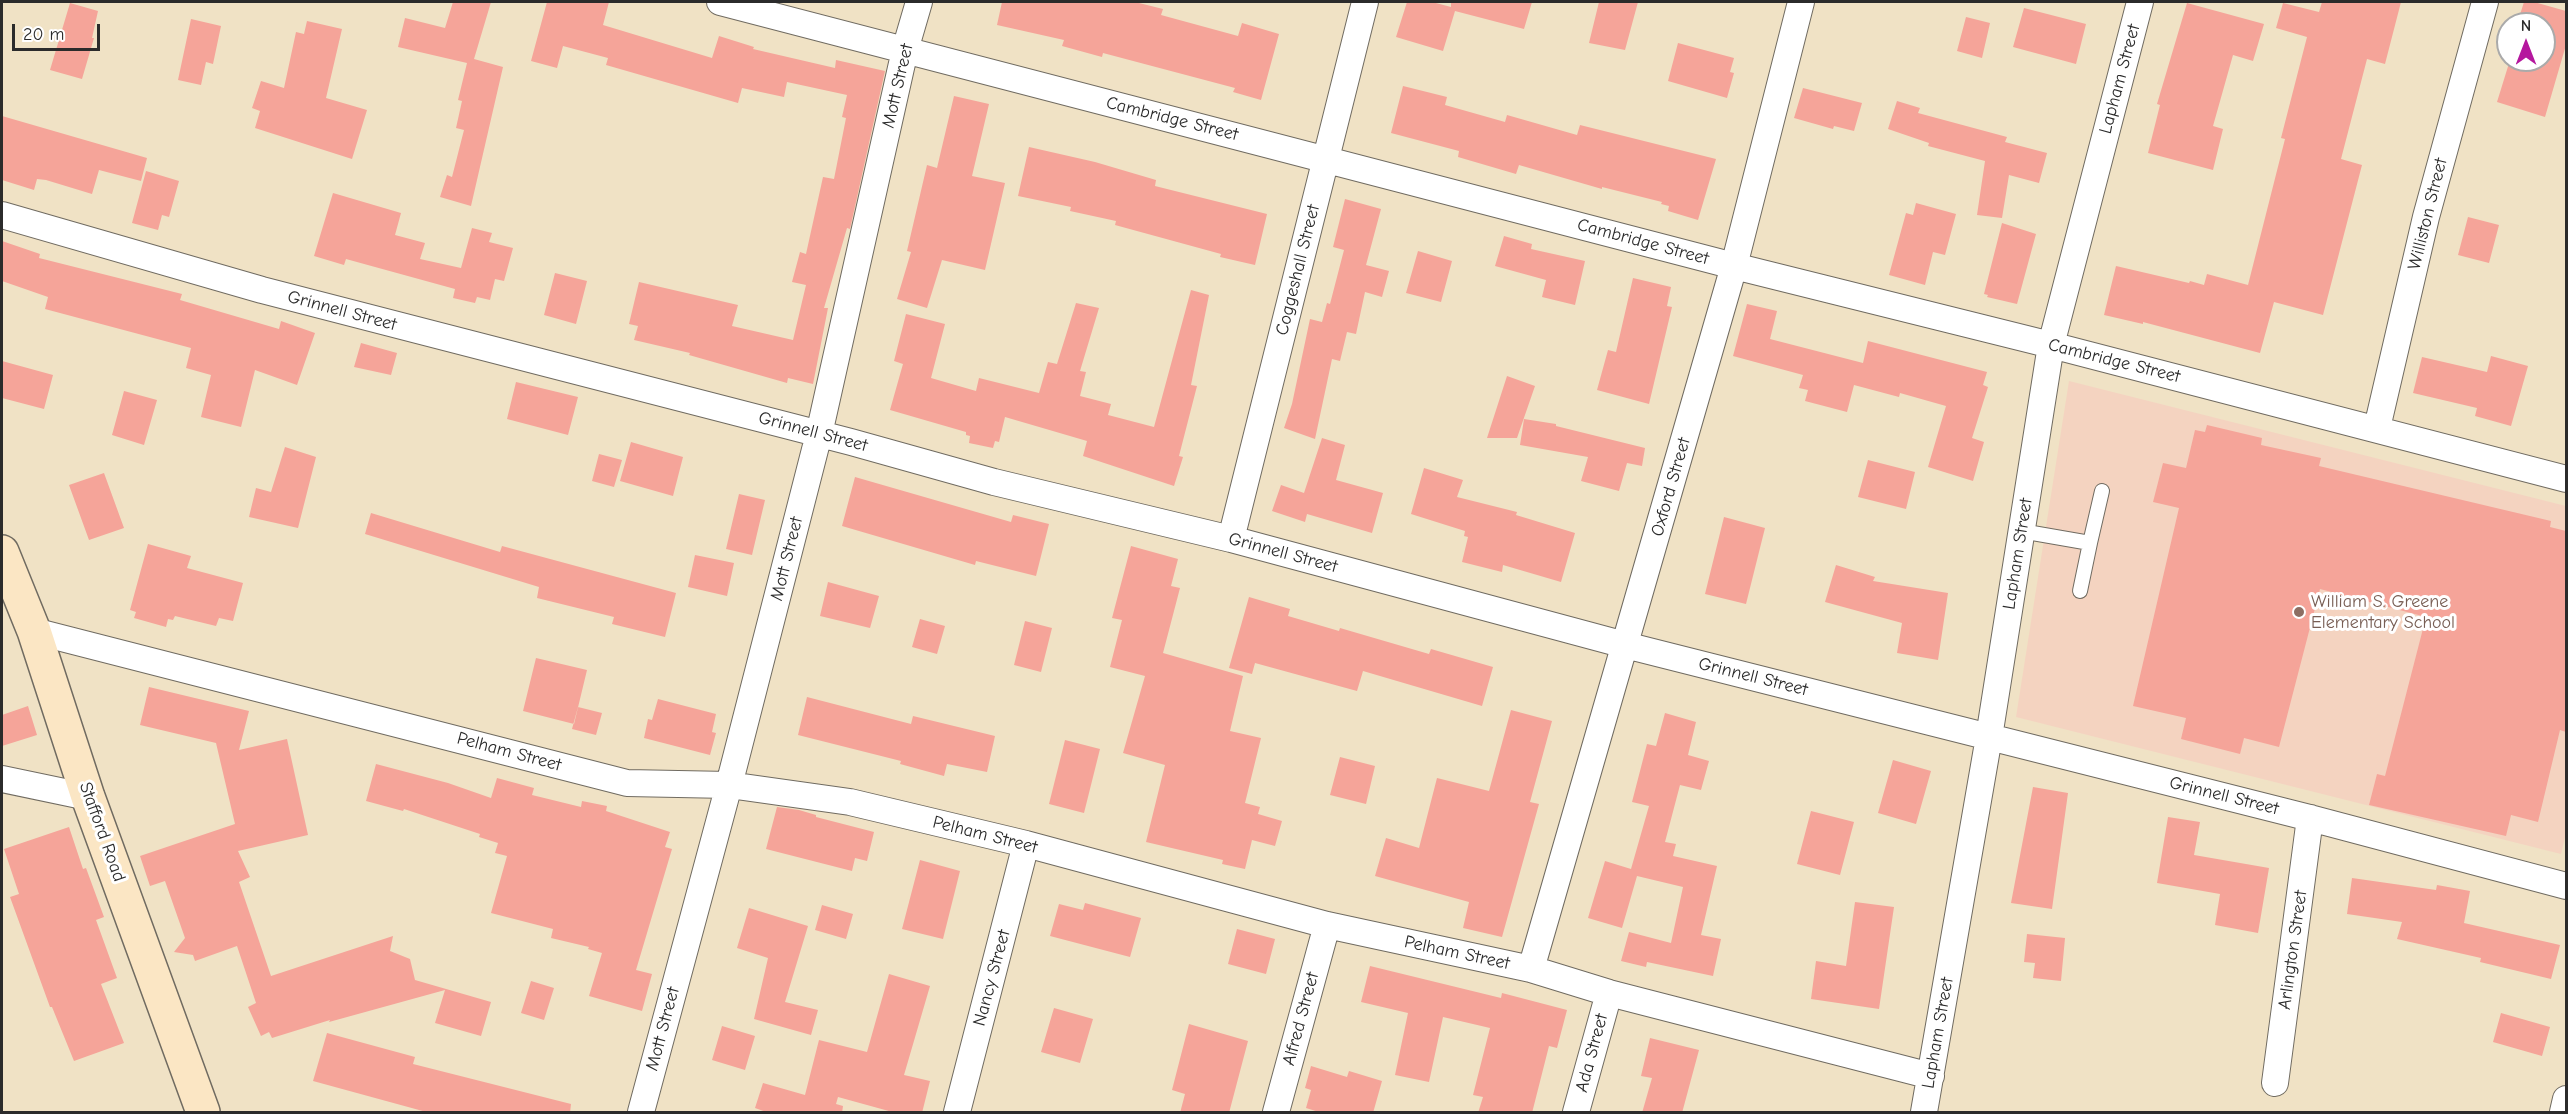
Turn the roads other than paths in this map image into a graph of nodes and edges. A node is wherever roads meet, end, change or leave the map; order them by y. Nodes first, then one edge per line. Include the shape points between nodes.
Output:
1 (720, 2) edge
2 (919, 2) edge
3 (1365, 2) edge
4 (1801, 2) edge
5 (2140, 2) edge
6 (2485, 2) edge
7 (905, 50) junction
8 (1325, 158) junction
9 (2, 215) edge
10 (1734, 266) junction
11 (2051, 345) junction
12 (2376, 428) junction
13 (819, 434) junction
14 (2566, 479) edge
15 (2102, 491) dead end
16 (2021, 531) junction
17 (1231, 539) junction
18 (2090, 543) junction
19 (2, 552) edge
20 (2080, 591) dead end
21 (34, 631) junction
22 (1625, 645) junction
23 (1989, 737) junction
24 (2, 779) edge
25 (729, 785) junction
26 (88, 797) junction
27 (2310, 818) junction
28 (1026, 844) junction
29 (2566, 886) edge
30 (1327, 925) junction
31 (1531, 969) junction
32 (1609, 993) junction
33 (1931, 1076) junction
34 (2275, 1083) dead end
35 (2566, 1099) edge
36 (203, 1113) edge
37 (641, 1113) edge
38 (957, 1113) edge
39 (1276, 1113) edge
40 (1576, 1113) edge
41 (1924, 1113) edge
42 (2563, 1113) edge

1 - 7 street, Cambridge Street
2 - 7 street, Mott Street
3 - 8 street, Coggeshall Street
4 - 10 street, Oxford Street
5 - 11 street, Lapham Street
6 - 12 street, Williston Street via 2426,217
7 - 8 street, Cambridge Street
7 - 13 street, Mott Street
8 - 10 street, Cambridge Street
8 - 17 street, Coggeshall Street
9 - 13 street, Grinnell Street via 274,293
10 - 11 street, Cambridge Street
10 - 22 street, Oxford Street
11 - 12 street, Cambridge Street
11 - 16 street, Lapham Street
12 - 14 street, Cambridge Street
13 - 17 street, Grinnell Street via 994,482
13 - 25 street, Mott Street
15 - 18 lane
16 - 18 lane
16 - 23 street, Lapham Street
17 - 22 street, Grinnell Street
18 - 20 lane
19 - 21 main road, Stafford Road
21 - 25 street, Pelham Street via 627,783
21 - 26 main road, Stafford Road
22 - 23 street, Grinnell Street
22 - 31 street, Oxford Street
23 - 27 street, Grinnell Street
23 - 33 street, Lapham Street
24 - 26 street
25 - 28 street, Pelham Street via 850,802
25 - 37 street, Mott Street
26 - 36 main road, Stafford Road
27 - 29 street, Grinnell Street
27 - 34 street, Arlington Street
28 - 30 street, Pelham Street
28 - 38 street, Nancy Street
30 - 31 street, Pelham Street
30 - 39 street, Alfred Street
31 - 32 street, Pelham Street
32 - 33 street, Pelham Street
32 - 40 street, Ada Street
33 - 41 street, Lapham Street
35 - 42 street

